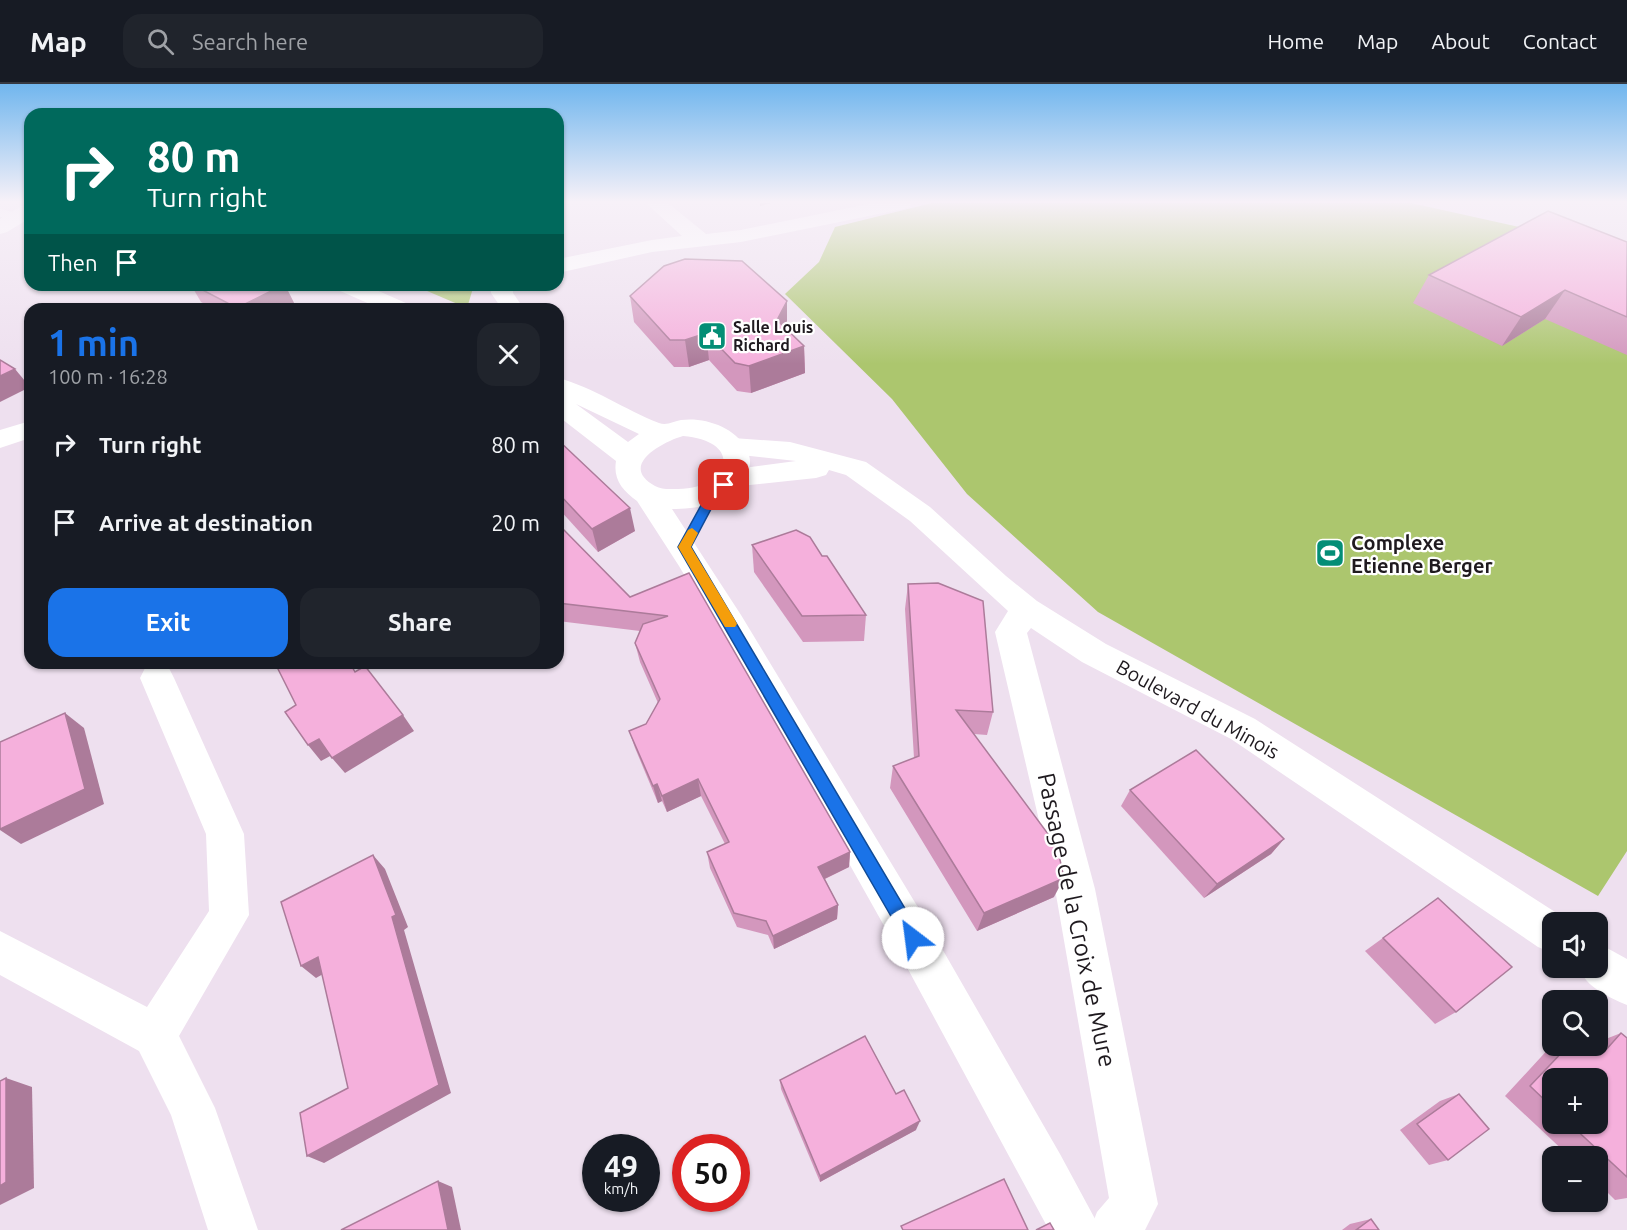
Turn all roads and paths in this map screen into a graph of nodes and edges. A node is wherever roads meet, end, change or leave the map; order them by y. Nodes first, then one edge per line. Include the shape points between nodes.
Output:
1 (603, 256) edge
2 (564, 265) edge
3 (360, 291) edge
4 (386, 303) edge
5 (564, 389) edge
6 (564, 408) edge
7 (24, 431) edge
8 (658, 433) junction
9 (0, 439) edge
10 (733, 447) junction
11 (629, 457) junction
12 (856, 468) junction
13 (723, 485) junction
14 (647, 494) junction
15 (684, 547) junction
16 (1026, 609) junction
17 (157, 678) dead end
18 (1542, 926) edge
19 (0, 952) edge
20 (155, 1035) junction
21 (233, 1230) edge
22 (1076, 1230) edge
23 (1116, 1230) edge

1 - 2 street
3 - 4 street
5 - 8 street
6 - 11 street
7 - 9 street
8 - 10 street via 698,429 725,438
8 - 11 street via 642,442
10 - 12 street, Boulevard du Minois via 790,451
10 - 13 street via 737,468
11 - 14 street via 629,478
12 - 13 street via 785,471
12 - 16 street, Boulevard du Minois via 920,514
13 - 14 street via 698,498 662,499
13 - 15 street
14 - 15 street
15 - 22 street via 868,859
16 - 18 street, Boulevard du Minois via 1094,653 1243,729
16 - 23 street, Passage de la Croix de Mure via 1011,632 1075,888 1134,1204
17 - 20 street via 225,834 229,915
19 - 20 street
20 - 21 street via 192,1108

